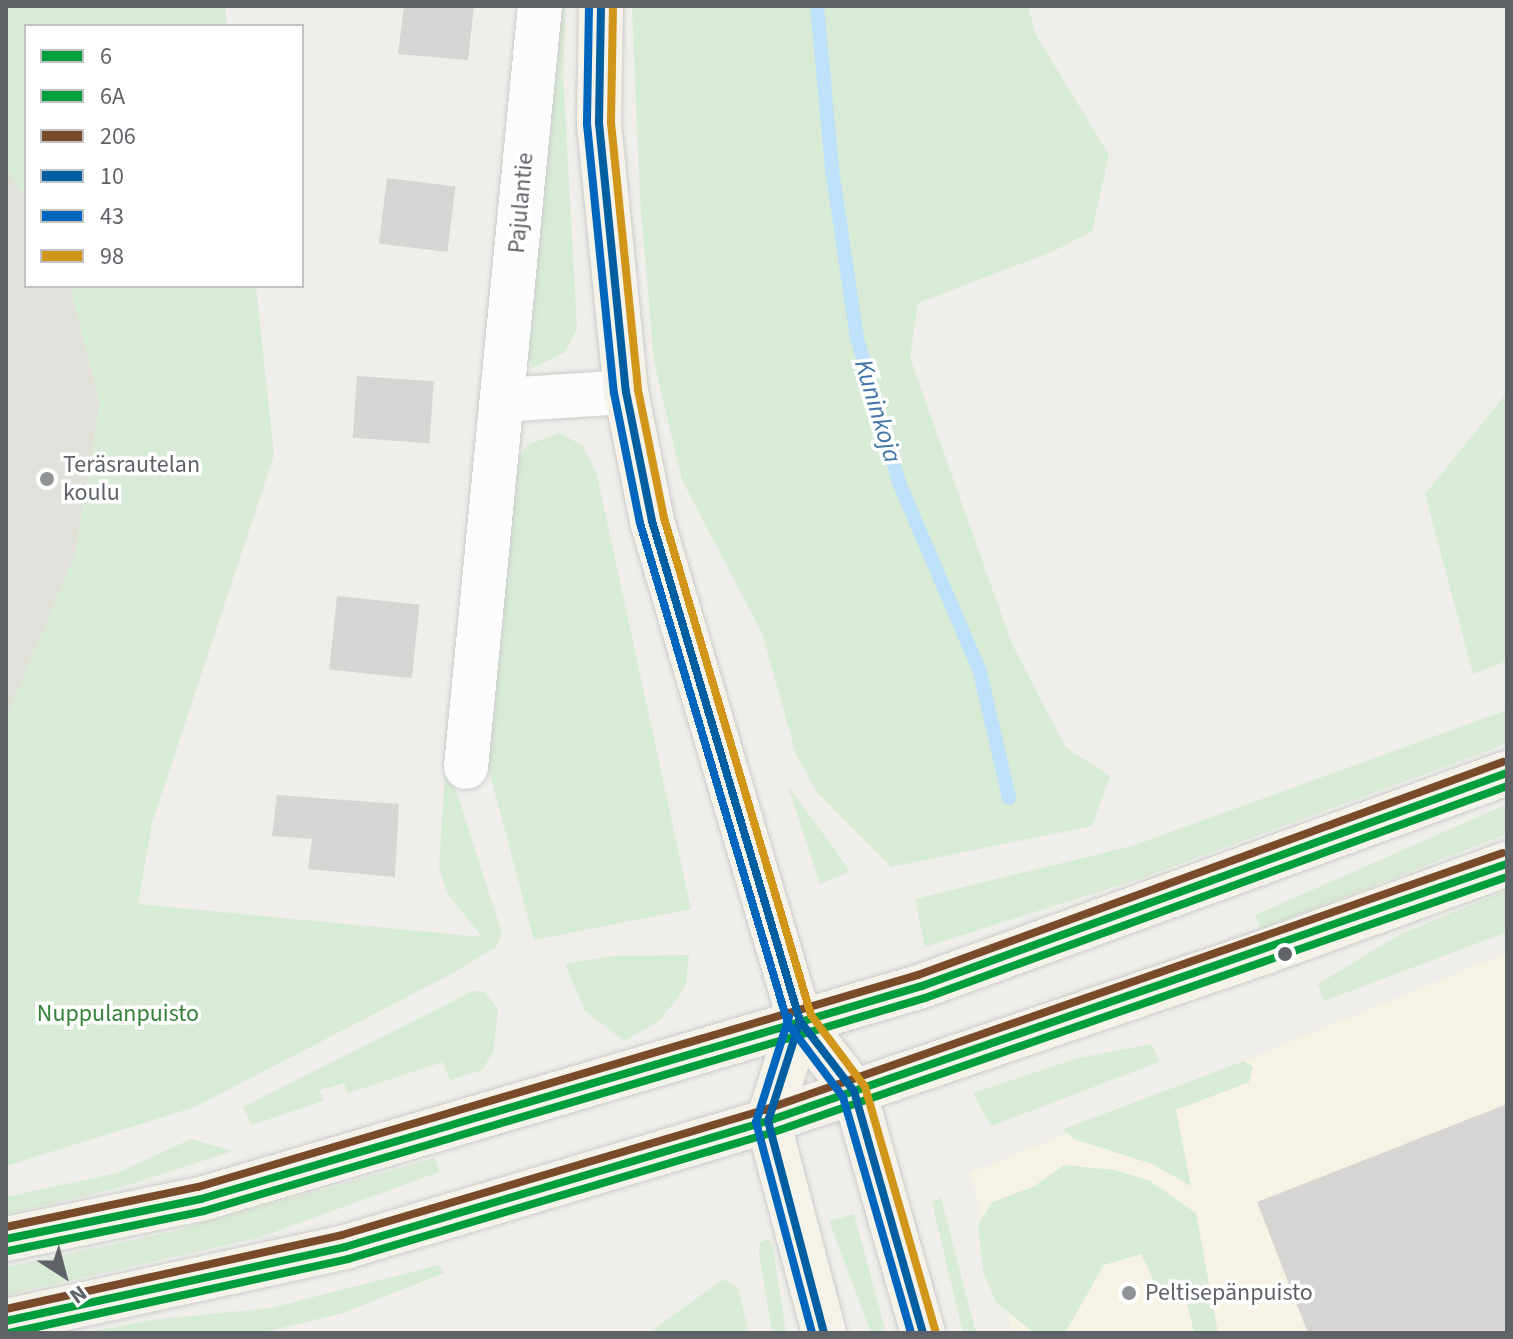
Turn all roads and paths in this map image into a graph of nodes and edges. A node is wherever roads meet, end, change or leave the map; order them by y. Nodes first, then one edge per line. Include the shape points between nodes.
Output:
1 (540, 6) edge
2 (601, 6) edge
3 (626, 392) junction
4 (503, 400) junction
5 (466, 767) dead end
6 (1507, 773) edge
7 (1507, 864) edge
8 (800, 1021) junction
9 (854, 1091) junction
10 (768, 1121) junction
11 (6, 1239) edge
12 (6, 1321) edge
13 (824, 1333) edge
14 (923, 1333) edge

1 - 4 street, Pajulantie
2 - 3 main road via 599,123
3 - 4 street
3 - 8 main road via 652,521
4 - 5 street, Pajulantie
6 - 8 main road via 922,986
7 - 9 main road
8 - 9 main road
8 - 10 main road
8 - 11 main road via 201,1199
9 - 10 main road
9 - 14 main road
10 - 12 main road via 345,1247
10 - 13 main road

